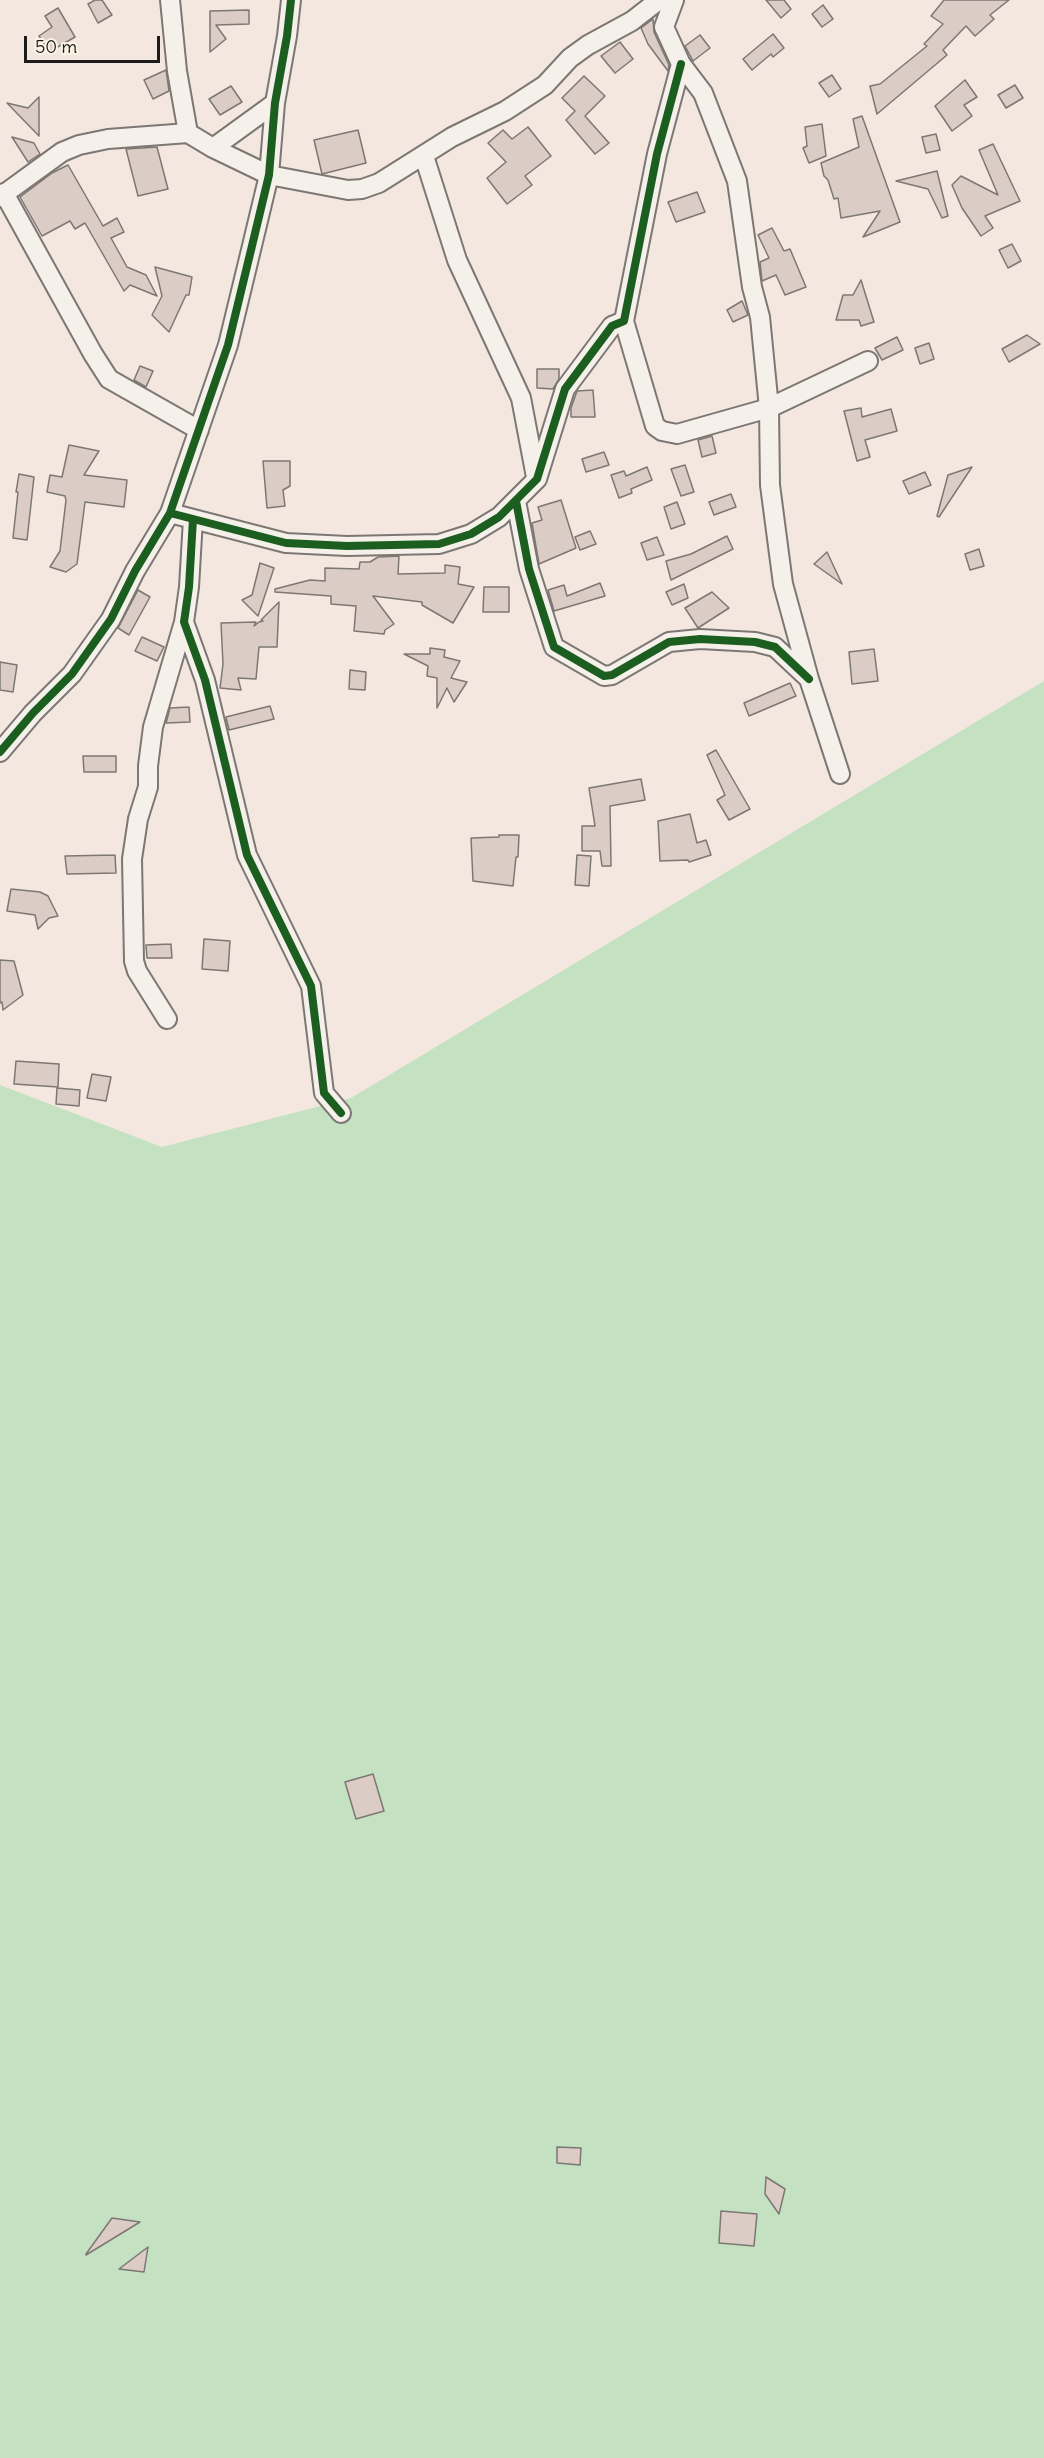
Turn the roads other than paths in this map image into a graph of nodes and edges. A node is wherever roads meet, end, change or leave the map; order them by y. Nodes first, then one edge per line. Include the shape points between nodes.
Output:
1 (170, 0) edge
2 (291, 0) edge
3 (659, 0) edge
4 (674, 0) edge
5 (681, 64) junction
6 (275, 103) junction
7 (188, 133) junction
8 (213, 148) junction
9 (424, 156) junction
10 (269, 175) junction
11 (2, 195) edge
12 (624, 321) junction
13 (868, 361) dead end
14 (769, 408) junction
15 (199, 430) junction
16 (537, 479) junction
17 (516, 501) junction
18 (170, 513) junction
19 (193, 519) junction
20 (184, 622) junction
21 (810, 679) junction
22 (0, 752) edge
23 (840, 774) dead end
24 (167, 1019) dead end
25 (341, 1113) dead end

1 - 7 street
2 - 6 street
3 - 9 street via 570,58 545,85
4 - 5 street via 664,27
5 - 12 street via 657,154
5 - 14 street via 703,93 737,181 760,317
6 - 8 street
6 - 10 street
7 - 8 street
7 - 11 street via 79,145
8 - 10 street
9 - 10 street via 362,189 348,190
9 - 16 street via 457,260 521,398
10 - 15 street via 228,345
11 - 15 street via 109,379
12 - 14 street via 651,415 662,431 677,434
12 - 16 street via 612,326 565,389
13 - 14 street
14 - 21 street via 770,485 783,584
15 - 18 street
16 - 17 street
17 - 19 street via 471,534 439,544 286,543
17 - 21 street via 529,569 554,647 604,676 669,642 755,642 775,647
18 - 19 street
18 - 22 street via 111,619 72,674
19 - 20 street
20 - 24 street via 153,727 148,787 132,859 134,961
20 - 25 street via 205,680 247,855 311,986 324,1093
21 - 23 street

